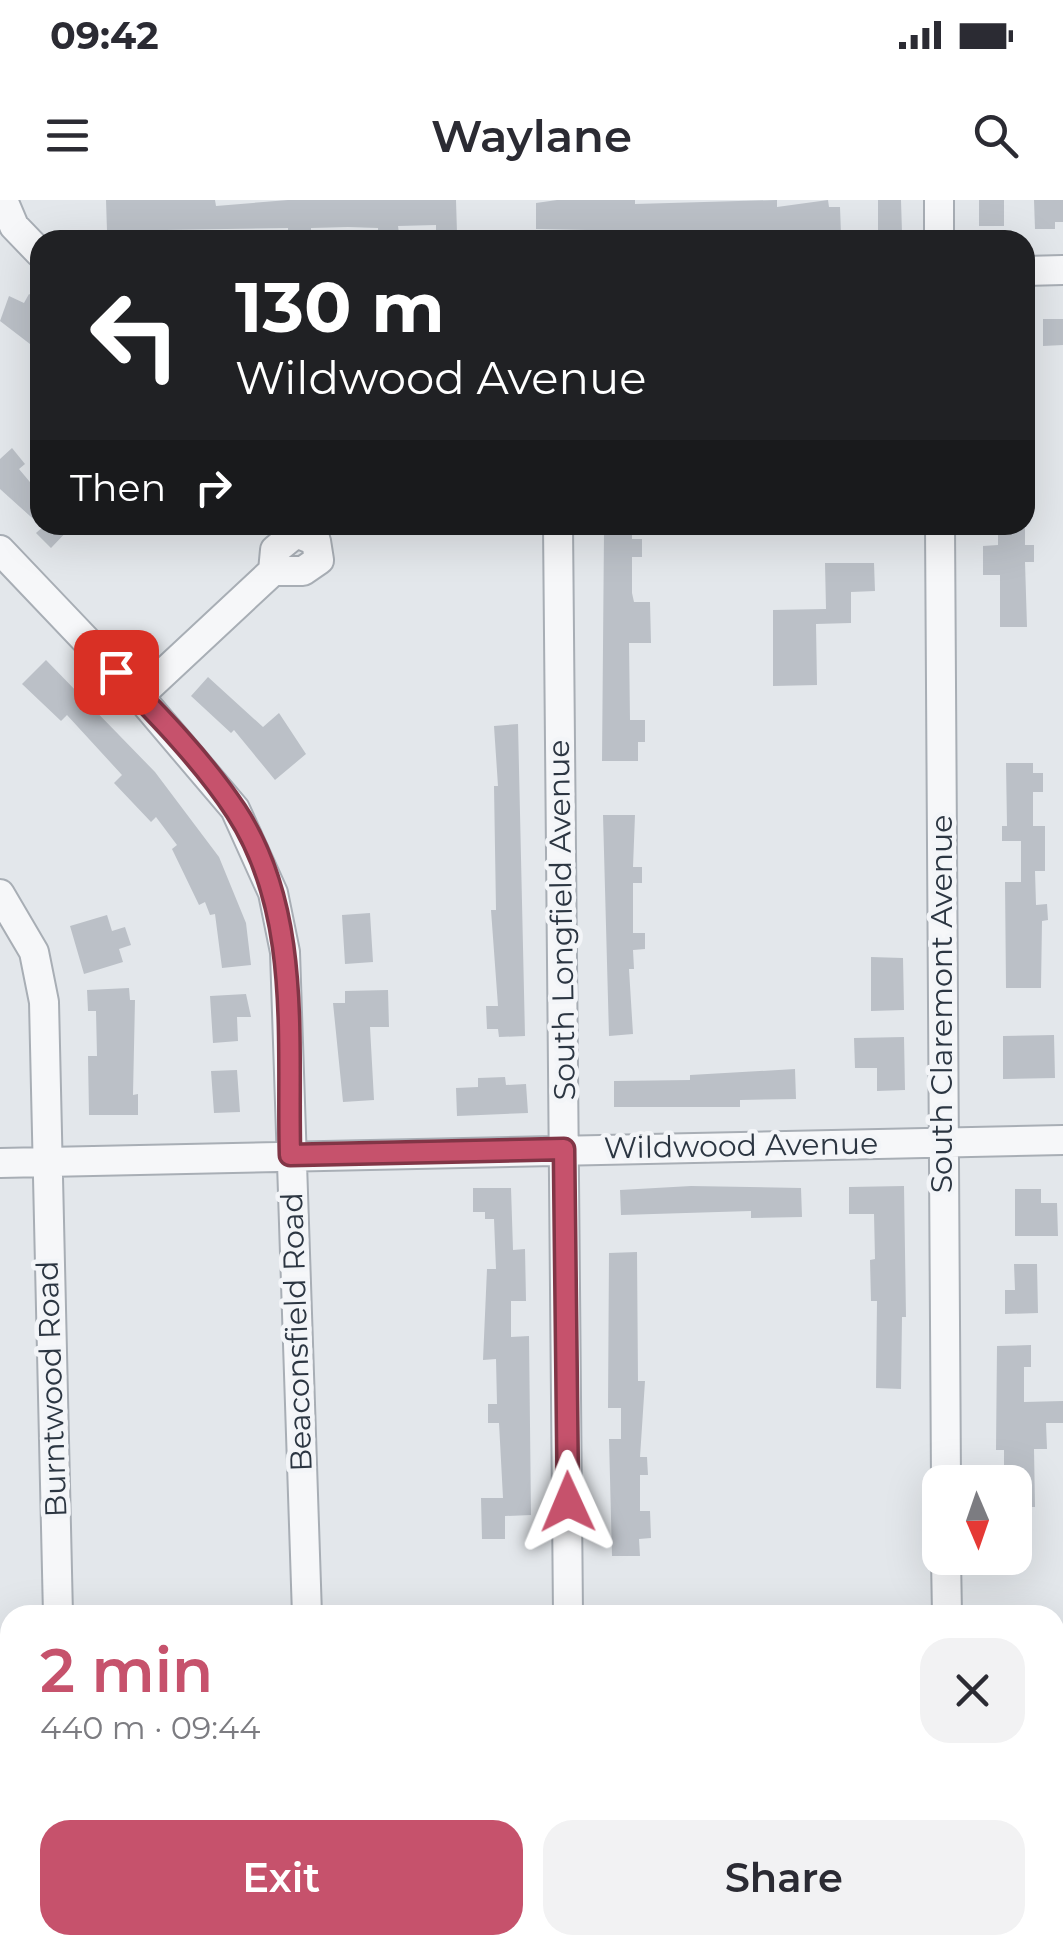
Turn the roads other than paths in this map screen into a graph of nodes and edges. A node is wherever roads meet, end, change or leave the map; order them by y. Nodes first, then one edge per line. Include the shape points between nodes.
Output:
1 (4, 200) edge
2 (938, 200) edge
3 (939, 230) edge
4 (30, 244) edge
5 (1063, 270) edge
6 (1035, 271) edge
7 (558, 535) edge
8 (940, 535) edge
9 (0, 550) edge
10 (272, 572) dead end
11 (140, 696) junction
12 (0, 894) edge
13 (1063, 1140) edge
14 (942, 1143) junction
15 (564, 1149) junction
16 (290, 1155) junction
17 (0, 1163) edge
18 (46, 1163) junction
19 (946, 1465) edge
20 (946, 1575) edge
21 (58, 1605) edge
22 (307, 1605) edge
23 (568, 1605) edge
24 (947, 1605) edge

1 - 4 street
2 - 3 street
5 - 6 street
7 - 15 street, South Longfield Avenue
8 - 14 street, South Claremont Avenue
9 - 11 street, Beaconsfield Road
10 - 11 street
11 - 16 street, Beaconsfield Road via 235,810 272,892 286,952
12 - 18 street, Burntwood Road via 22,924 40,972
13 - 14 street, Wildwood Avenue
14 - 15 street, Wildwood Avenue
14 - 19 street, South Claremont Avenue
15 - 16 street, Wildwood Avenue
15 - 23 street, South Longfield Avenue
16 - 18 street, Wildwood Avenue
16 - 22 street, Beaconsfield Road
17 - 18 street, Wildwood Avenue
18 - 21 street, Burntwood Road
20 - 24 street

